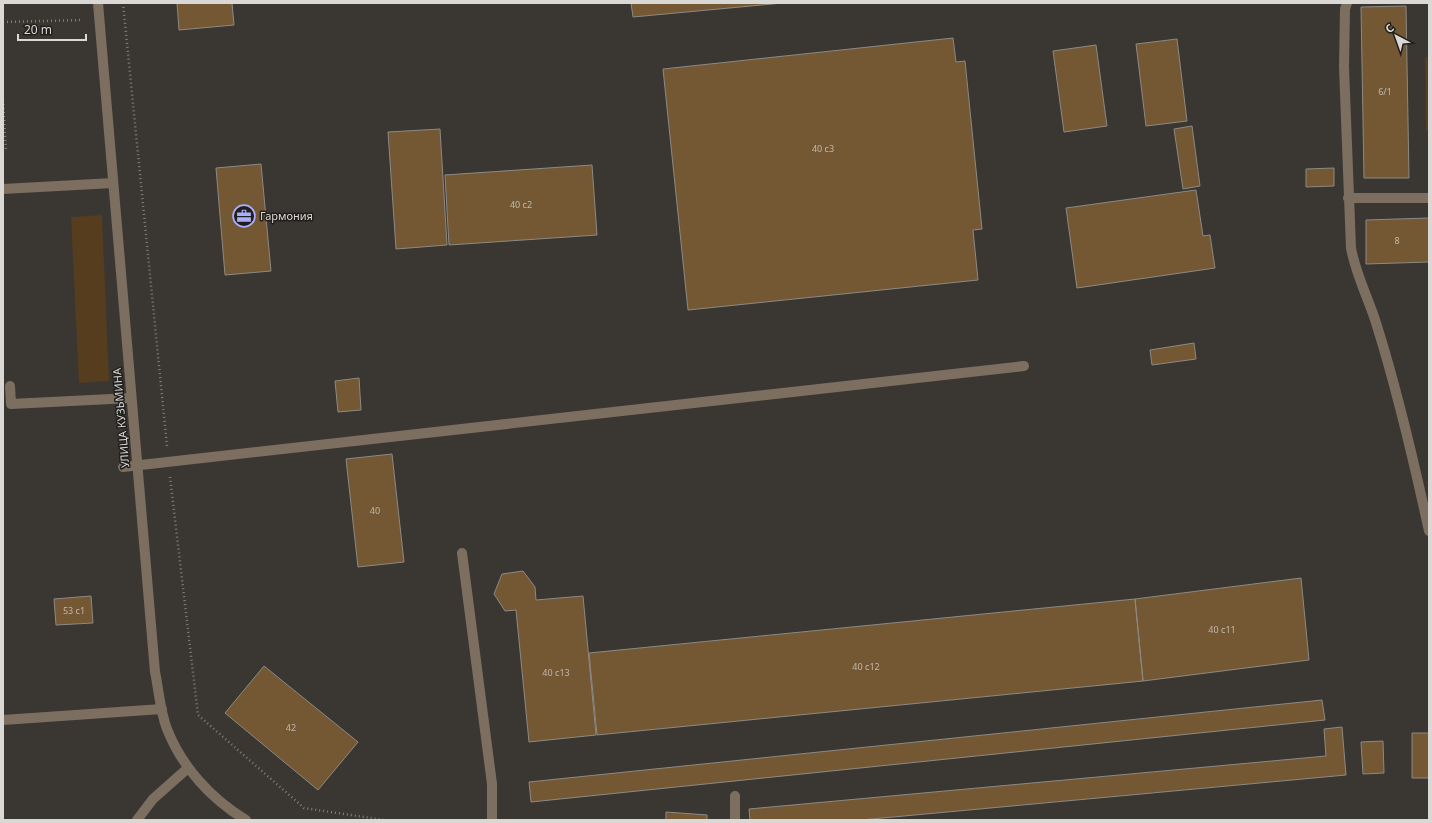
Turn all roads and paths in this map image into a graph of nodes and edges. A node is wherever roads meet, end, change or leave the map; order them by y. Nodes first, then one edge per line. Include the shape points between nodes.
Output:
1 (98, 3) edge
2 (1347, 3) edge
3 (82, 20) dead end
4 (3, 22) edge
5 (3, 100) edge
6 (6, 151) dead end
7 (113, 183) junction
8 (3, 189) edge
9 (1348, 198) junction
10 (1429, 198) edge
11 (1024, 366) dead end
12 (10, 386) dead end
13 (131, 398) junction
14 (137, 465) junction
15 (123, 467) dead end
16 (1429, 531) edge
17 (462, 553) dead end
18 (162, 709) junction
19 (3, 720) edge
20 (188, 768) junction
21 (735, 796) dead end
22 (137, 820) edge
23 (246, 820) edge
24 (492, 820) edge
25 (735, 820) edge

1 - 7 street, УЛИЦА КУЗЬМИНА
2 - 9 street via 1344,67
3 - 4 path
5 - 6 path
7 - 8 street
7 - 13 street, УЛИЦА КУЗЬМИНА
9 - 10 street
9 - 16 street via 1350,248 1354,267 1377,324 1399,402
11 - 14 street
12 - 13 street via 11,404
13 - 14 street, УЛИЦА КУЗЬМИНА
14 - 15 street
14 - 18 street, УЛИЦА КУЗЬМИНА via 155,672
17 - 24 street via 492,784
18 - 19 street
18 - 20 street, УЛИЦА КУЗЬМИНА via 167,728
20 - 22 street via 158,794
20 - 23 street, УЛИЦА КУЗЬМИНА via 211,794
21 - 25 street

